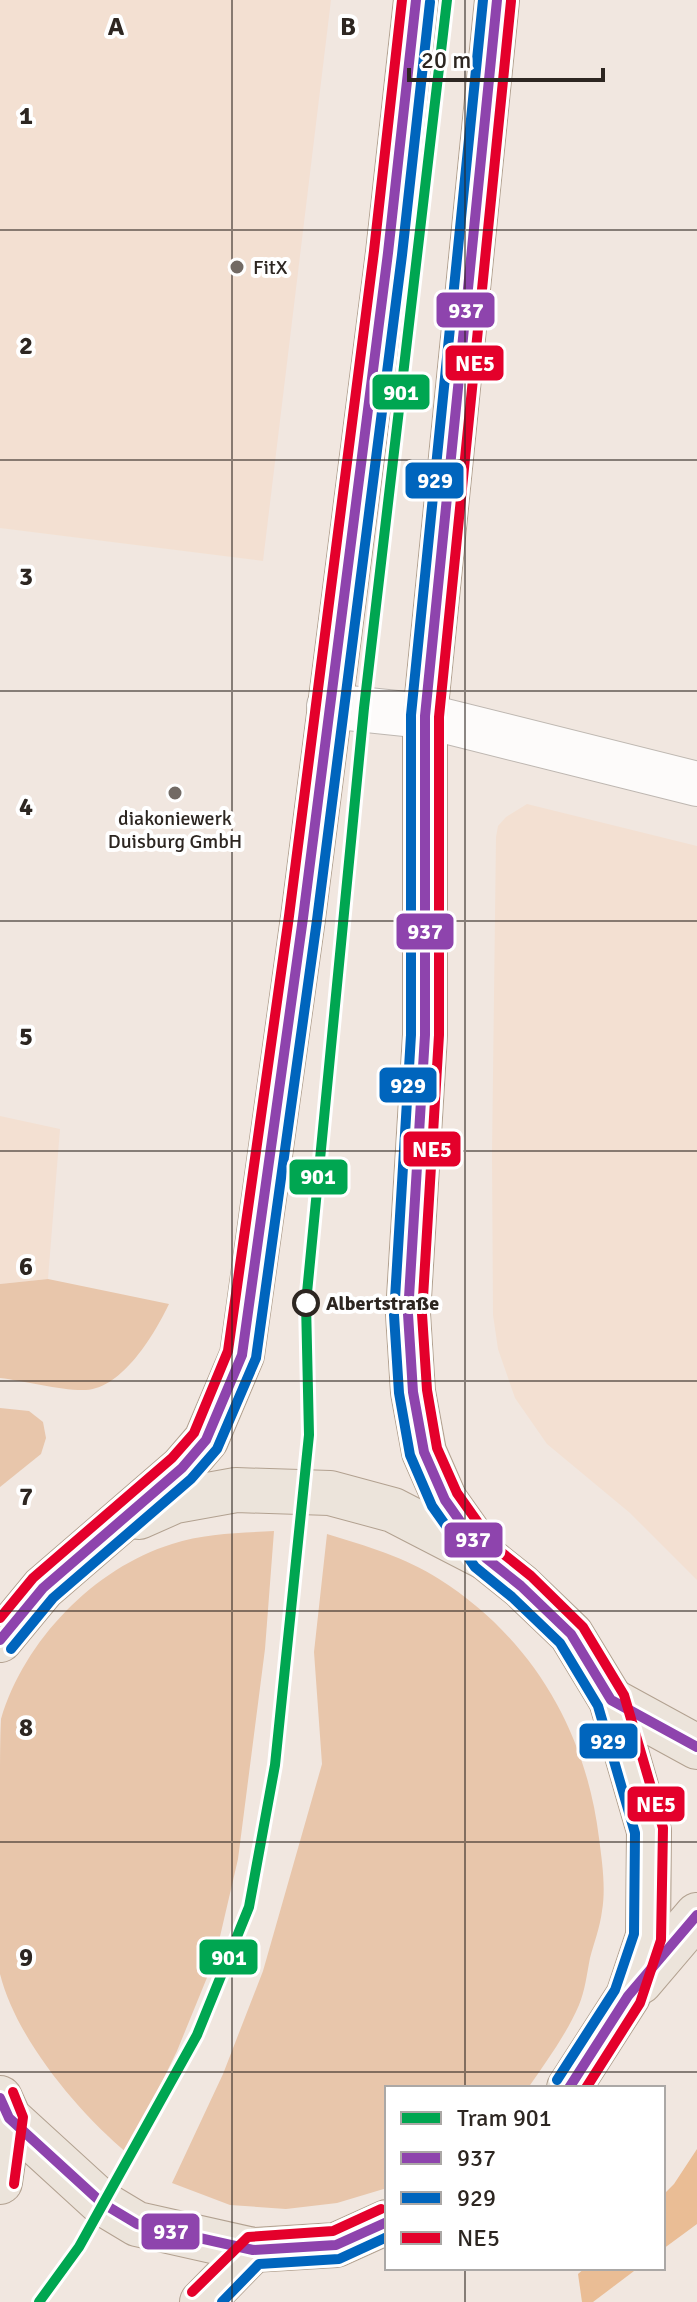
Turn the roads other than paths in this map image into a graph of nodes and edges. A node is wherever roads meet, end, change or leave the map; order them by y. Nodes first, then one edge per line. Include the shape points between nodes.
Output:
1 (416, 0) edge
2 (497, 0) edge
3 (329, 706) junction
4 (425, 716) junction
5 (697, 784) edge
6 (112, 1529) junction
7 (486, 1558) junction
8 (0, 1640) edge
9 (611, 1700) junction
10 (697, 1747) edge
11 (697, 1915) edge
12 (628, 1996) junction
13 (570, 2086) edge
14 (5, 2108) edge
15 (0, 2182) edge
16 (385, 2223) edge
17 (253, 2250) junction
18 (202, 2302) edge

1 - 3 main road
2 - 4 main road
3 - 4 street
3 - 6 main road via 242,1355 206,1440
4 - 5 street
4 - 7 main road via 425,1035 408,1314 413,1392 424,1452 445,1500
6 - 7 main road via 175,1501 236,1490 330,1493 393,1510
6 - 8 main road via 43,1588
7 - 9 main road via 571,1634
9 - 10 main road
9 - 12 main road via 649,1831 648,1936
11 - 12 main road
12 - 13 main road
14 - 15 main road
14 - 17 main road via 102,2203 137,2224
16 - 17 main road via 336,2245
17 - 18 main road

